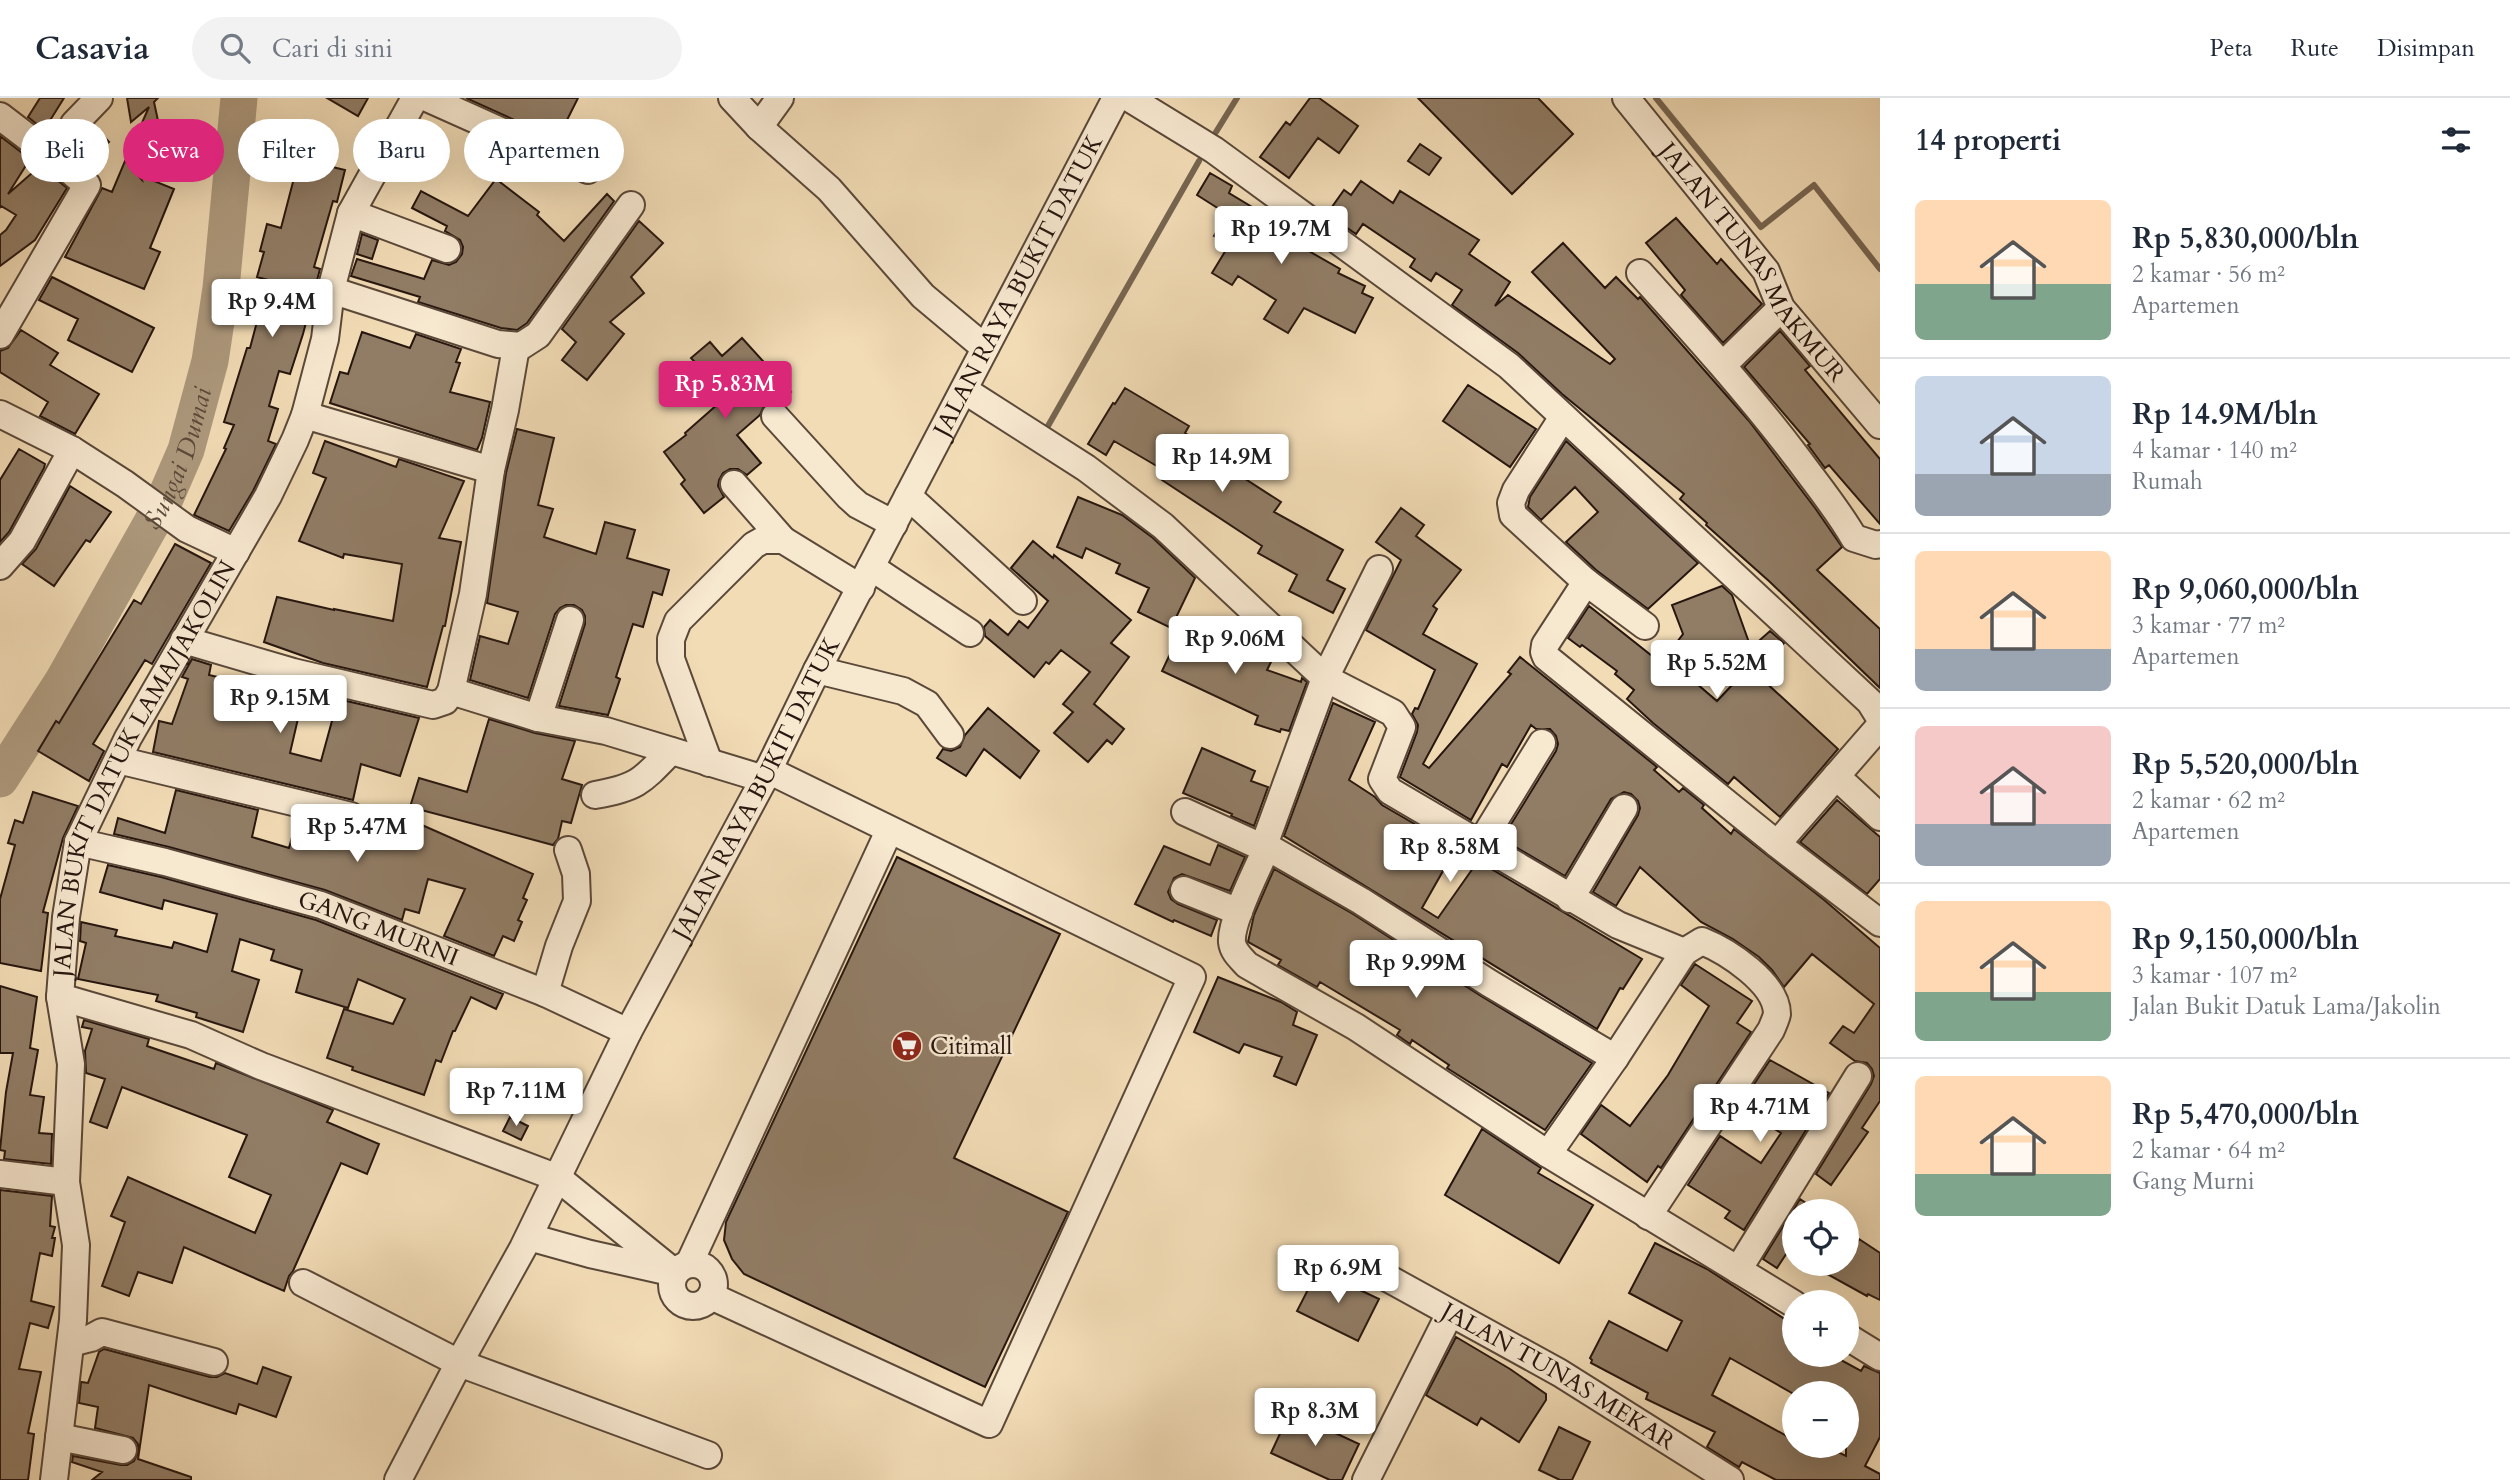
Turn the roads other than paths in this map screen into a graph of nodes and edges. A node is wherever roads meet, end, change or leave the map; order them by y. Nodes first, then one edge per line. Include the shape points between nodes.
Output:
1 (99, 98) edge
2 (415, 98) edge
3 (427, 98) edge
4 (732, 98) edge
5 (780, 98) edge
6 (1116, 98) edge
7 (1129, 98) edge
8 (1626, 98) edge
9 (0, 116) edge
10 (79, 119) edge
11 (474, 119) edge
12 (758, 127) junction
13 (21, 132) edge
14 (85, 182) edge
15 (631, 205) dead end
16 (351, 213) junction
17 (447, 249) dead end
18 (1640, 273) dead end
19 (331, 290) junction
20 (1781, 308) junction
21 (0, 335) edge
22 (516, 347) junction
23 (985, 348) junction
24 (1723, 365) junction
25 (964, 390) junction
26 (0, 414) edge
27 (305, 415) junction
28 (775, 416) dead end
29 (1563, 417) junction
30 (1880, 425) edge
31 (72, 450) junction
32 (491, 470) junction
33 (734, 484) dead end
34 (908, 496) junction
35 (894, 524) junction
36 (783, 540) junction
37 (1880, 544) edge
38 (236, 552) junction
39 (0, 566) edge
40 (1379, 569) dead end
41 (866, 577) junction
42 (1586, 582) junction
43 (1023, 601) dead end
44 (570, 620) dead end
45 (1645, 626) dead end
46 (971, 633) dead end
47 (184, 640) junction
48 (817, 670) junction
49 (1325, 678) junction
50 (451, 691) junction
51 (538, 718) junction
52 (1880, 720) edge
53 (950, 735) dead end
54 (1542, 743) dead end
55 (671, 751) junction
56 (118, 760) junction
57 (709, 762) junction
58 (766, 774) junction
59 (1836, 776) junction
60 (595, 795) dead end
61 (1624, 808) dead end
62 (1185, 812) dead end
63 (351, 816) dead end
64 (1880, 817) edge
65 (889, 831) junction
66 (78, 842) junction
67 (1480, 844) junction
68 (1777, 844) junction
69 (1265, 847) junction
70 (568, 850) dead end
71 (1184, 890) dead end
72 (1570, 899) junction
73 (1239, 912) junction
74 (1880, 923) edge
75 (1684, 951) junction
76 (545, 993) junction
77 (60, 997) junction
78 (628, 1032) junction
79 (1615, 1058) junction
80 (1858, 1076) dead end
81 (1548, 1154) junction
82 (0, 1174) edge
83 (558, 1178) junction
84 (66, 1182) junction
85 (1648, 1216) junction
86 (529, 1237) junction
87 (682, 1268) junction
88 (1738, 1270) junction
89 (1384, 1276) dead end
90 (303, 1283) dead end
91 (711, 1296) junction
92 (1782, 1297) edge
93 (1450, 1313) junction
94 (71, 1343) junction
95 (1859, 1344) edge
96 (1880, 1357) edge
97 (214, 1362) dead end
98 (459, 1363) junction
99 (59, 1437) junction
100 (123, 1450) dead end
101 (708, 1455) dead end
102 (54, 1480) edge
103 (398, 1480) edge
104 (1366, 1480) edge
105 (1730, 1480) edge

1 - 10 street
2 - 16 street, JALAN BUKIT DATUK LAMA/JAKOLIN
3 - 11 street
4 - 12 street
5 - 12 street
6 - 23 street, JALAN RAYA BUKIT DATUK
7 - 29 street via 1214,150 1377,267 1509,366
8 - 20 street, JALAN TUNAS MAKMUR via 1766,271
9 - 13 street
12 - 23 street via 829,189 923,296
14 - 21 street via 86,188
15 - 22 street via 538,335
16 - 17 street
16 - 19 street, JALAN BUKIT DATUK LAMA/JAKOLIN
18 - 24 street
19 - 22 street
19 - 27 street, JALAN BUKIT DATUK LAMA/JAKOLIN via 325,339
20 - 24 street
20 - 30 street, JALAN TUNAS MAKMUR
22 - 32 street
23 - 25 street, JALAN RAYA BUKIT DATUK
24 - 37 street via 1854,538
25 - 34 street, JALAN RAYA BUKIT DATUK
25 - 49 street via 1086,468 1163,526
26 - 31 street
27 - 32 street
27 - 38 street, JALAN BUKIT DATUK LAMA/JAKOLIN
28 - 35 street via 848,496
29 - 42 street via 1516,490 1511,509 1518,522
29 - 52 street via 1870,702
31 - 38 street via 187,529
31 - 39 street via 22,541
32 - 50 street via 473,594
33 - 36 street
34 - 35 street, JALAN RAYA BUKIT DATUK
34 - 43 street
35 - 41 street, JALAN RAYA BUKIT DATUK
36 - 41 street
36 - 57 street via 754,545 673,629 671,659
38 - 47 street, JALAN BUKIT DATUK LAMA/JAKOLIN
40 - 49 street
41 - 46 street
41 - 48 street, JALAN RAYA BUKIT DATUK
42 - 45 street
42 - 68 street via 1545,645 1546,657
44 - 51 street
47 - 50 street via 433,705 445,701
47 - 56 street, JALAN BUKIT DATUK LAMA/JAKOLIN
48 - 53 street via 903,691 927,704
48 - 58 street, JALAN RAYA BUKIT DATUK
49 - 67 street via 1393,713 1400,722 1401,732 1382,779 1386,789
49 - 69 street
50 - 51 street
51 - 55 street via 606,730
52 - 59 street
54 - 67 street
55 - 57 street
55 - 60 street via 626,790
56 - 63 street
56 - 66 street, JALAN BUKIT DATUK LAMA/JAKOLIN
57 - 58 street
58 - 65 street
58 - 78 street, JALAN RAYA BUKIT DATUK
59 - 64 street
59 - 68 street
61 - 72 street
62 - 69 street
65 - 87 street
65 - 91 street via 1192,977 989,1424
66 - 76 street, GANG MURNI via 321,905
66 - 77 street, JALAN BUKIT DATUK LAMA/JAKOLIN
67 - 72 street
68 - 74 street
69 - 73 street
69 - 79 street
70 - 76 street via 576,874 577,901
71 - 73 street
72 - 75 street via 1618,925
73 - 81 street via 1232,943 1247,965 1356,1027
75 - 79 street
75 - 85 street via 1702,941 1728,954 1763,984 1777,1015
76 - 78 street, GANG MURNI
77 - 83 street via 191,1035
77 - 84 street, JALAN BUKIT DATUK LAMA/JAKOLIN via 71,1064
78 - 83 street, JALAN RAYA BUKIT DATUK
79 - 81 street
80 - 88 street
81 - 85 street
82 - 84 street
83 - 86 street, JALAN RAYA BUKIT DATUK
83 - 87 street
84 - 94 street, JALAN BUKIT DATUK LAMA/JAKOLIN via 76,1245
85 - 88 street
86 - 87 street via 598,1256
86 - 98 street, JALAN RAYA BUKIT DATUK
87 - 91 street via 701,1265 712,1275
87 - 91 street via 673,1292 680,1302 699,1305
88 - 92 street
89 - 93 street, JALAN TUNAS MEKAR
90 - 98 street
93 - 104 street
93 - 105 street, JALAN TUNAS MEKAR via 1560,1373
94 - 97 street via 109,1332
94 - 99 street, JALAN BUKIT DATUK LAMA/JAKOLIN
95 - 96 street
98 - 101 street
98 - 103 street, JALAN RAYA BUKIT DATUK
99 - 100 street
99 - 102 street, JALAN BUKIT DATUK LAMA/JAKOLIN

